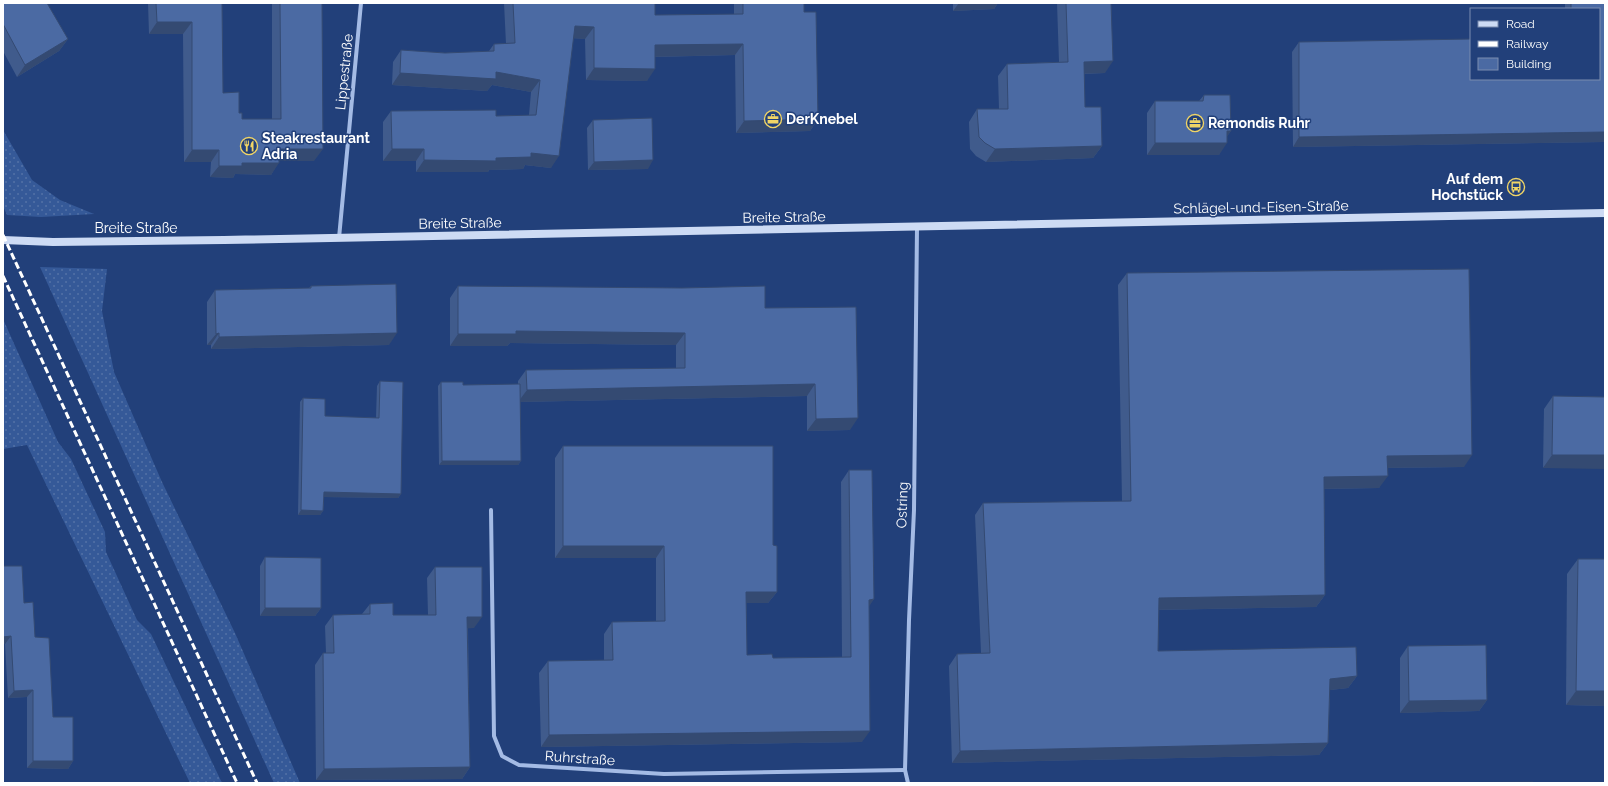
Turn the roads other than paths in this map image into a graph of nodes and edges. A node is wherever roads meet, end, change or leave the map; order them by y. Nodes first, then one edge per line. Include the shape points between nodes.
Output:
1 (362, 3) edge
2 (1605, 214) edge
3 (917, 228) junction
4 (339, 238) junction
5 (3, 240) edge
6 (491, 510) dead end
7 (905, 770) junction
8 (908, 783) edge

1 - 4 street, Lippestraße
2 - 3 street, Schlägel-und-Eisen-Straße
3 - 4 street, Breite Straße
3 - 7 street, Ostring via 914,510
4 - 5 street, Breite Straße via 53,242
6 - 7 street, Ruhrstraße via 494,736 502,756 519,765 664,774
7 - 8 street, Ostring

